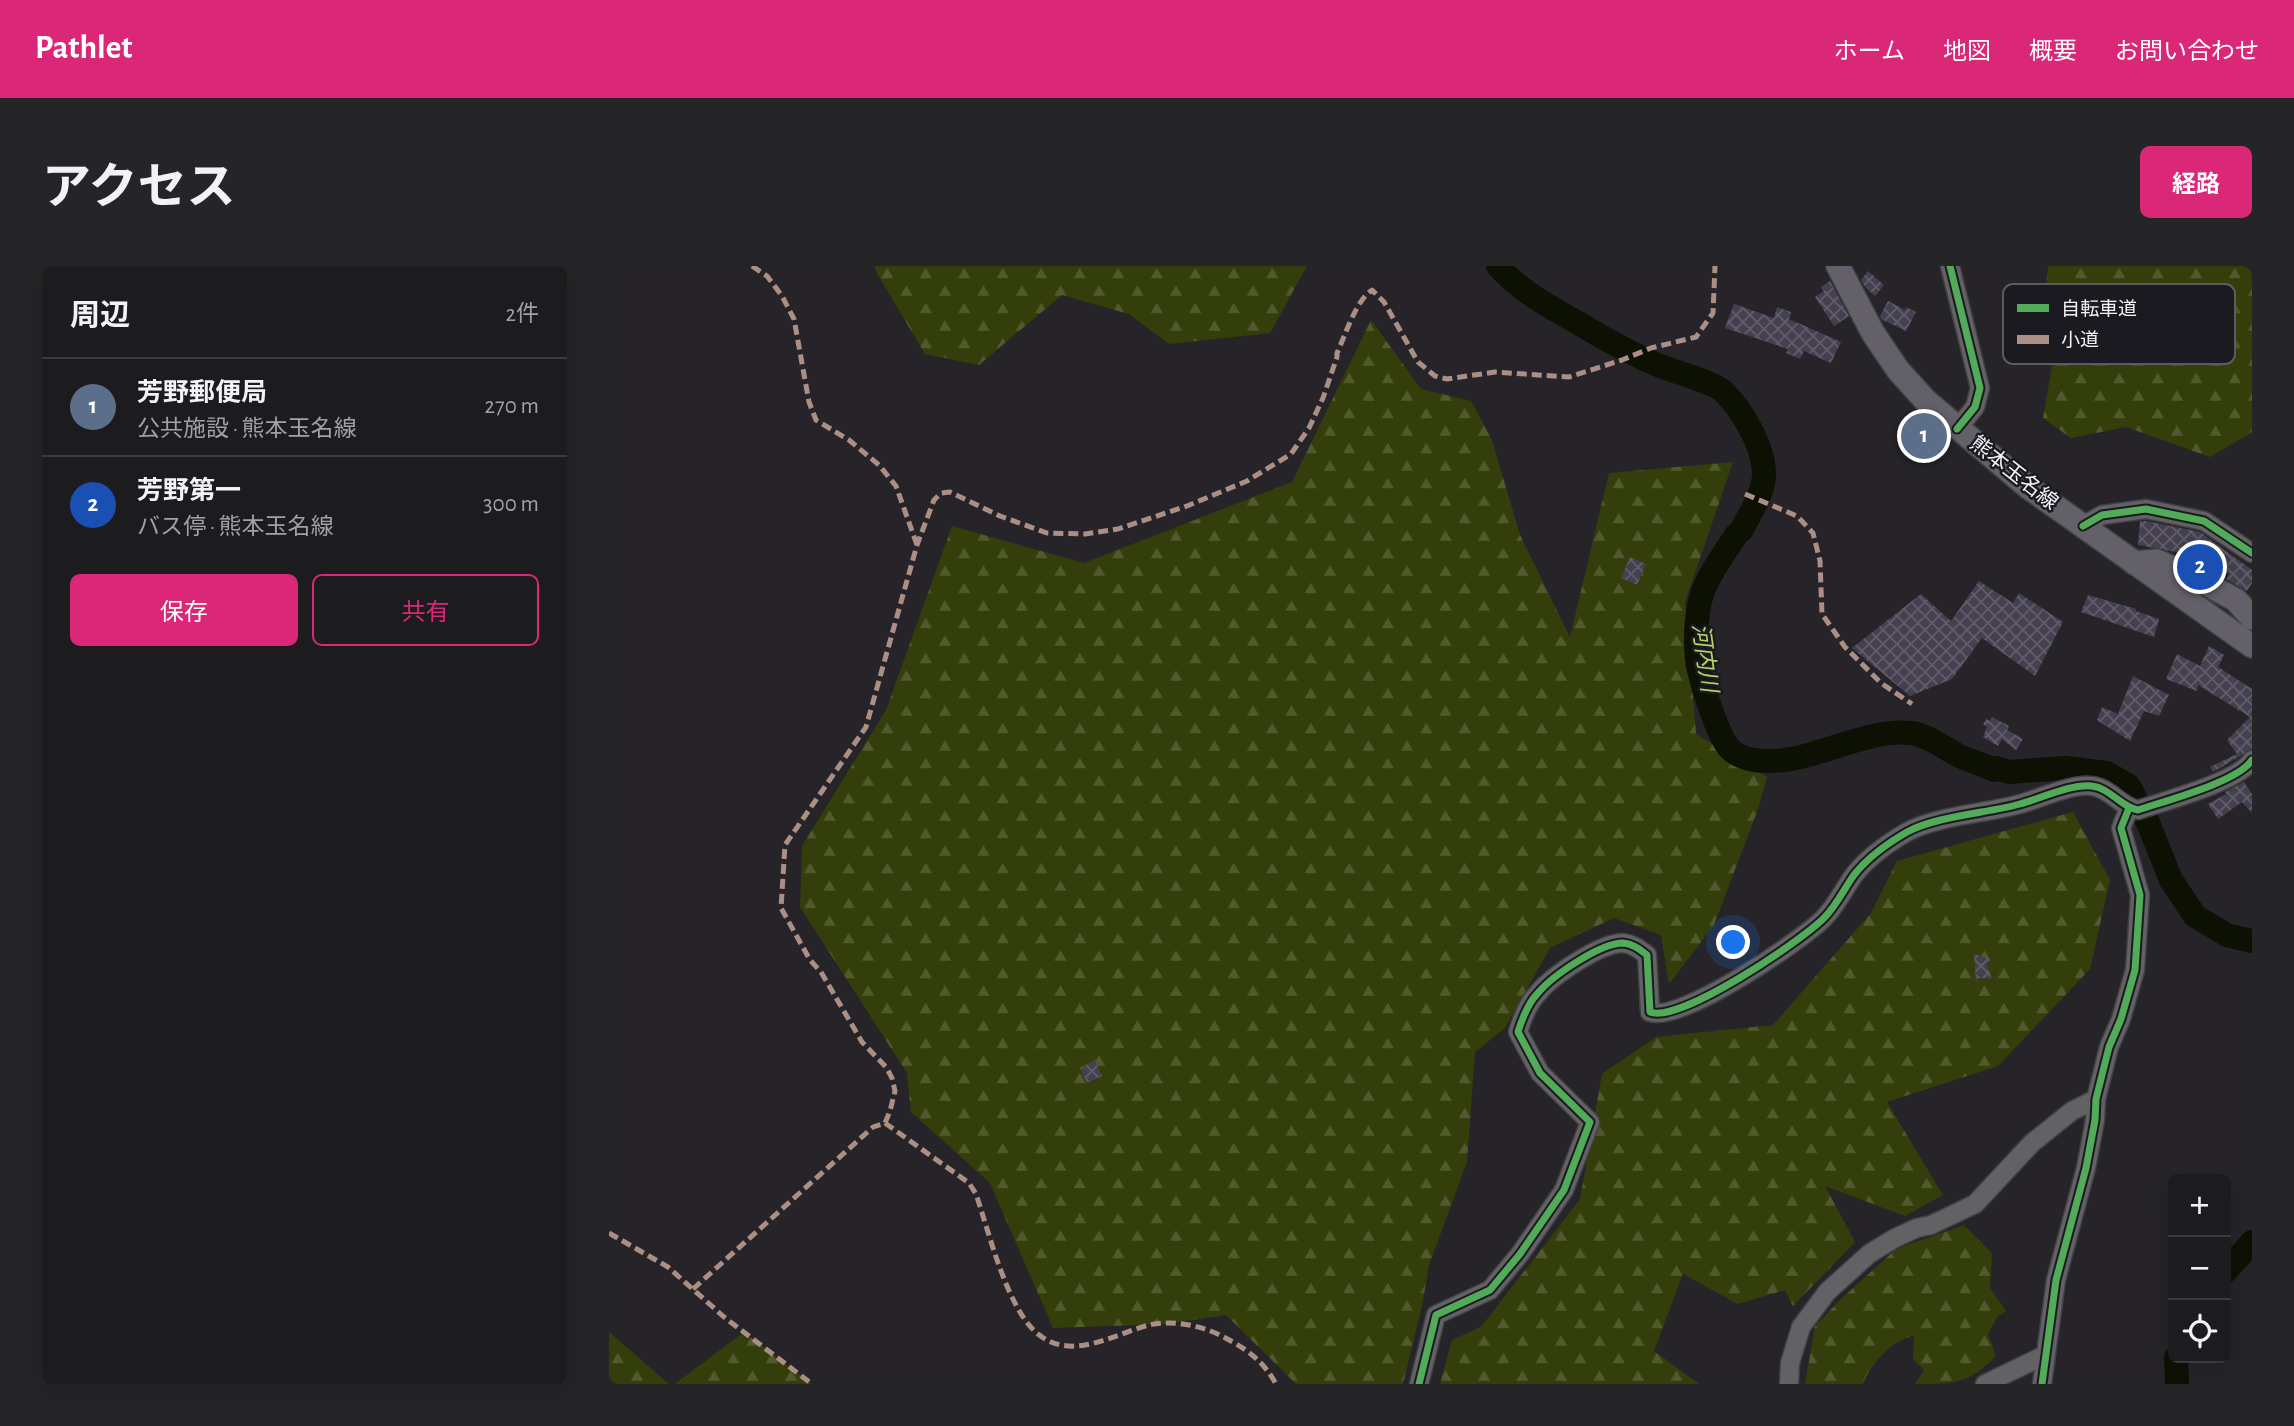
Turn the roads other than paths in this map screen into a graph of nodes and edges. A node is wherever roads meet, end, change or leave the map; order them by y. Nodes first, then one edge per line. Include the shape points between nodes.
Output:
1 (1838, 266) edge
2 (1950, 266) edge
3 (1957, 429) junction
4 (2083, 526) junction
5 (2252, 553) edge
6 (2134, 563) junction
7 (2252, 618) edge
8 (2252, 646) edge
9 (2252, 761) edge
10 (2129, 808) junction
11 (2096, 1098) junction
12 (2045, 1355) junction
13 (1419, 1384) edge
14 (1789, 1384) edge
15 (1985, 1384) edge
16 (2042, 1384) edge

1 - 3 main road, 熊本玉名線 via 1898,370
2 - 3 street via 1980,388 1975,407
3 - 4 main road, 熊本玉名線
4 - 5 street via 2102,515 2146,509 2204,521
4 - 6 main road, 熊本玉名線
6 - 7 main road via 2157,561 2199,580 2236,600
6 - 8 main road, 熊本玉名線
9 - 10 street via 2218,782 2138,810
10 - 11 street via 2121,828 2140,895 2135,970
10 - 13 street via 2092,786 1910,830 1856,872 1825,917 1795,943 1715,992 1667,1013 1650,1012 1647,955 1621,943 1579,960 1538,992 1518,1032 1541,1073 1590,1122 1564,1190 1520,1254 1490,1290 1436,1314
11 - 12 street via 2086,1168 2056,1280
11 - 14 street via 2032,1143 1975,1204 1869,1254 1827,1292 1801,1327
12 - 15 street
12 - 16 street

